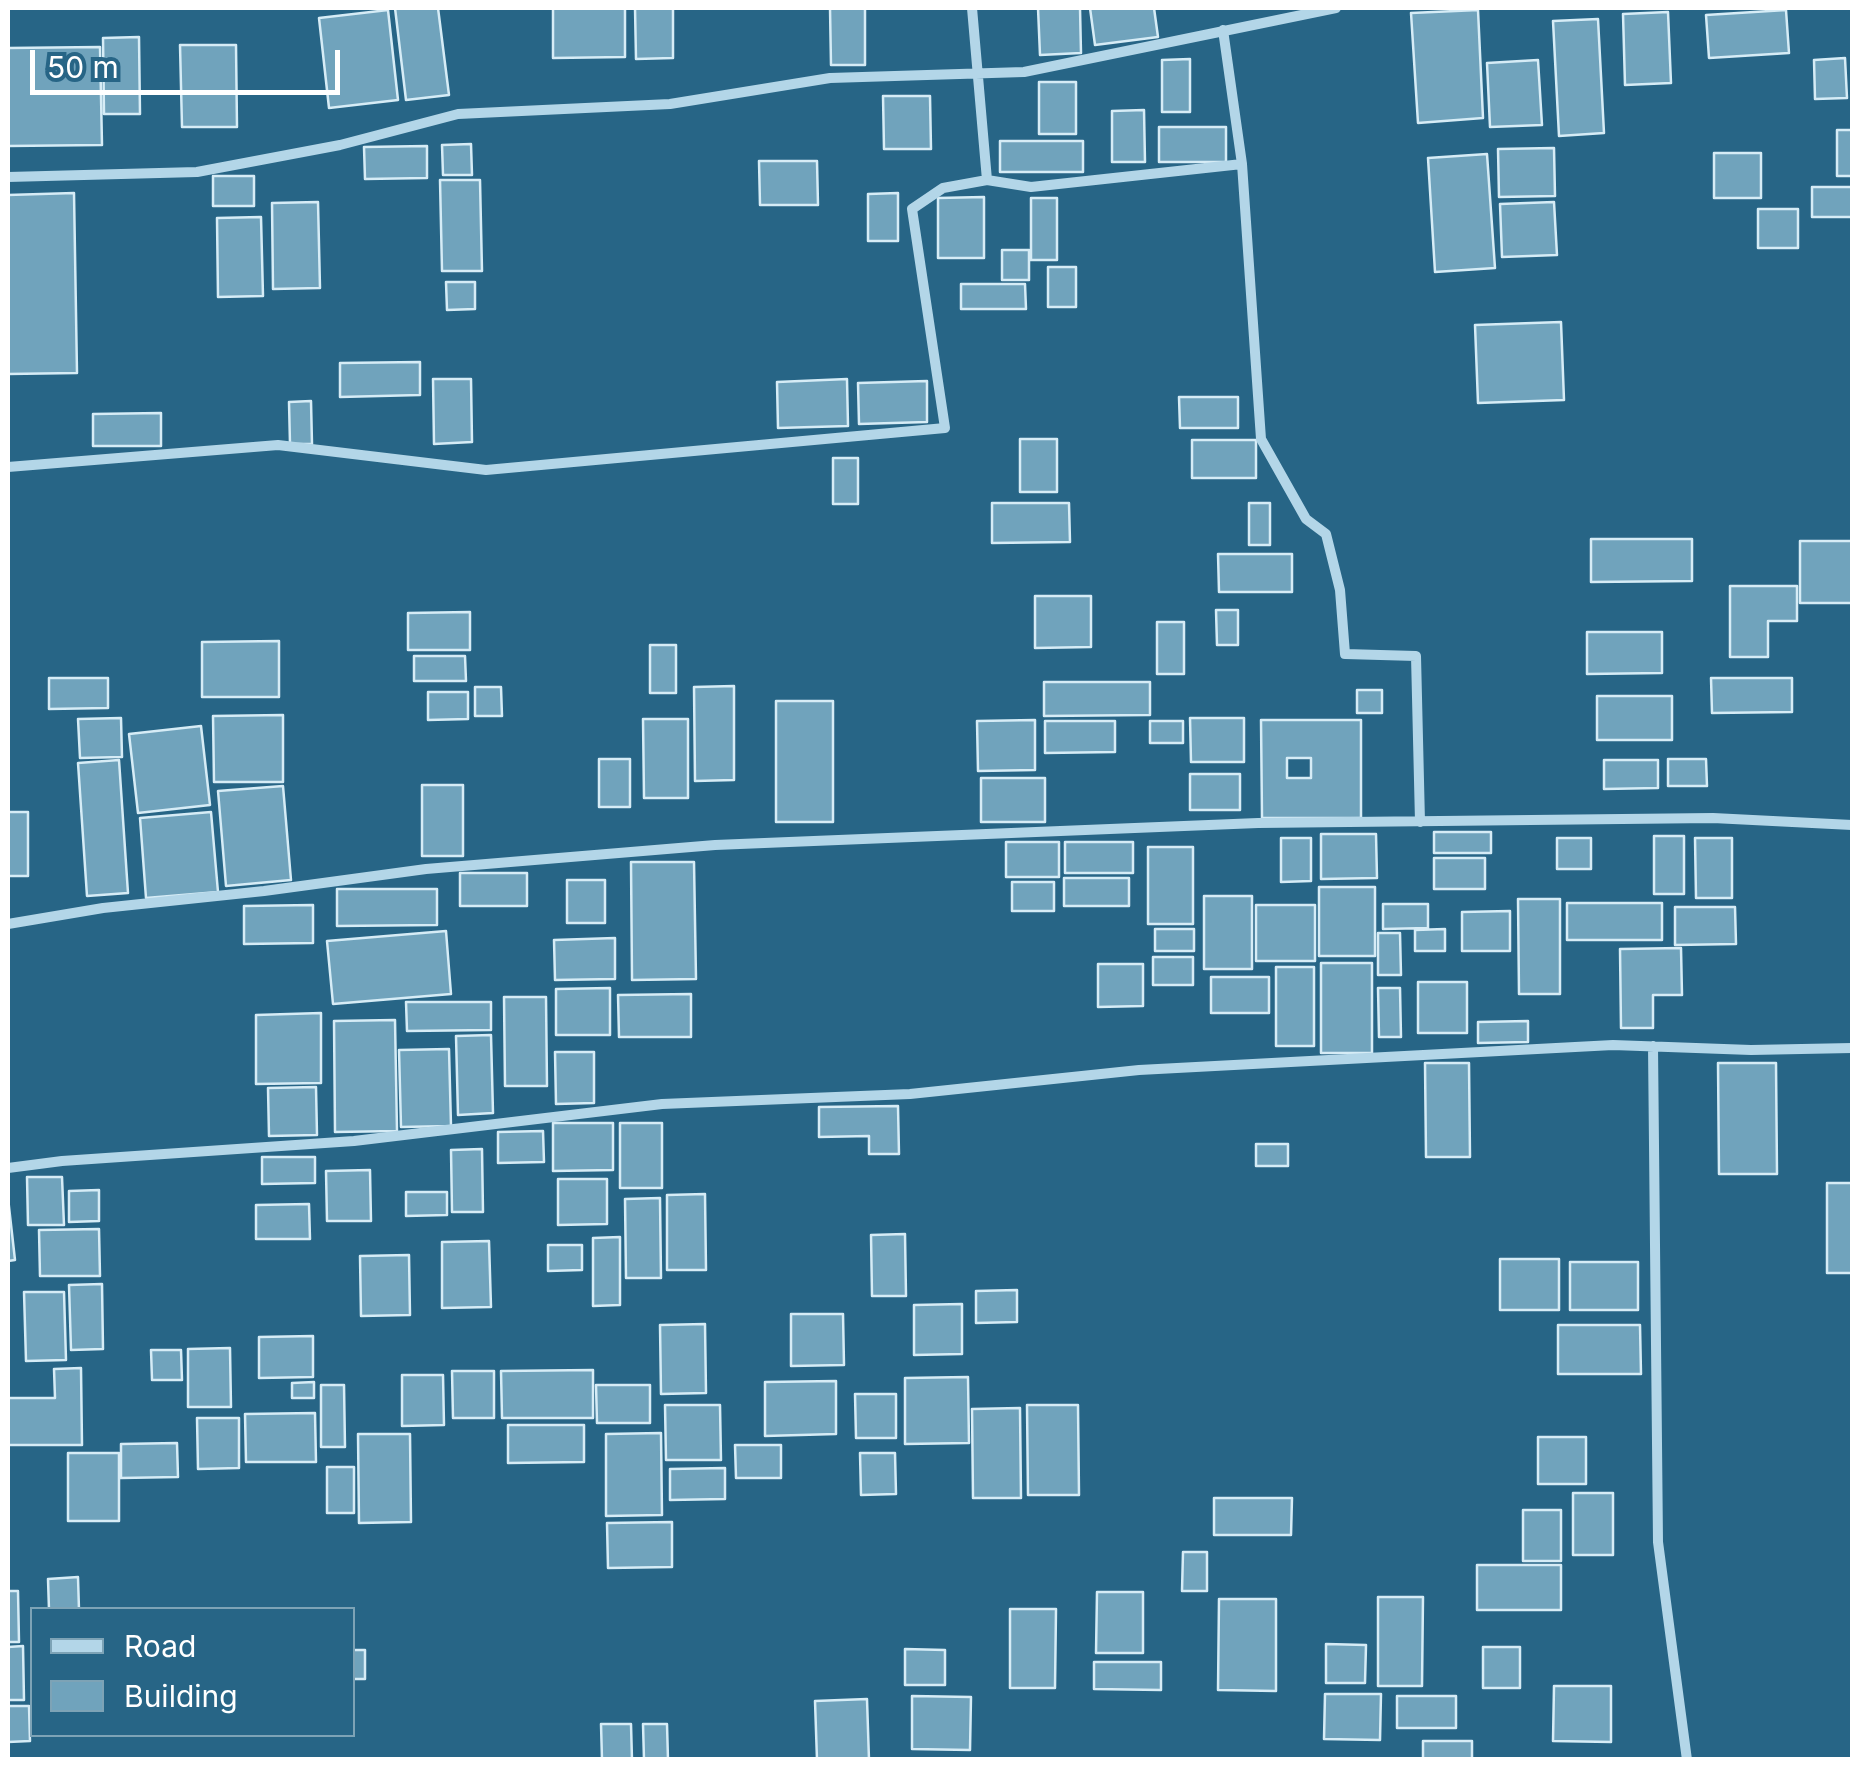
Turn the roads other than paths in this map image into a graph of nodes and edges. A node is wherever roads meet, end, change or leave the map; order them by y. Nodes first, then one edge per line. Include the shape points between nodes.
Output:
1 (972, 8) edge
2 (1331, 8) edge
3 (1222, 30) junction
4 (980, 73) junction
5 (1242, 164) junction
6 (8, 177) edge
7 (987, 180) junction
8 (8, 467) edge
9 (1420, 822) junction
10 (1852, 825) edge
11 (8, 924) edge
12 (1652, 1046) junction
13 (1852, 1048) edge
14 (8, 1168) edge
15 (1687, 1760) edge

1 - 4 street
2 - 3 street
3 - 4 street via 1024,72
3 - 5 street
4 - 6 street via 830,78 670,104 458,114 197,172
4 - 7 street
5 - 7 street via 1031,186
5 - 9 street via 1260,440 1306,519 1326,534 1338,576 1345,654 1416,656
7 - 8 street via 943,188 912,209 944,428 486,470 278,445
9 - 10 street via 1713,818
9 - 11 street via 648,850 426,869
12 - 13 street
12 - 14 street via 1139,1070 910,1094 662,1104 354,1141
12 - 15 street via 1658,1542

